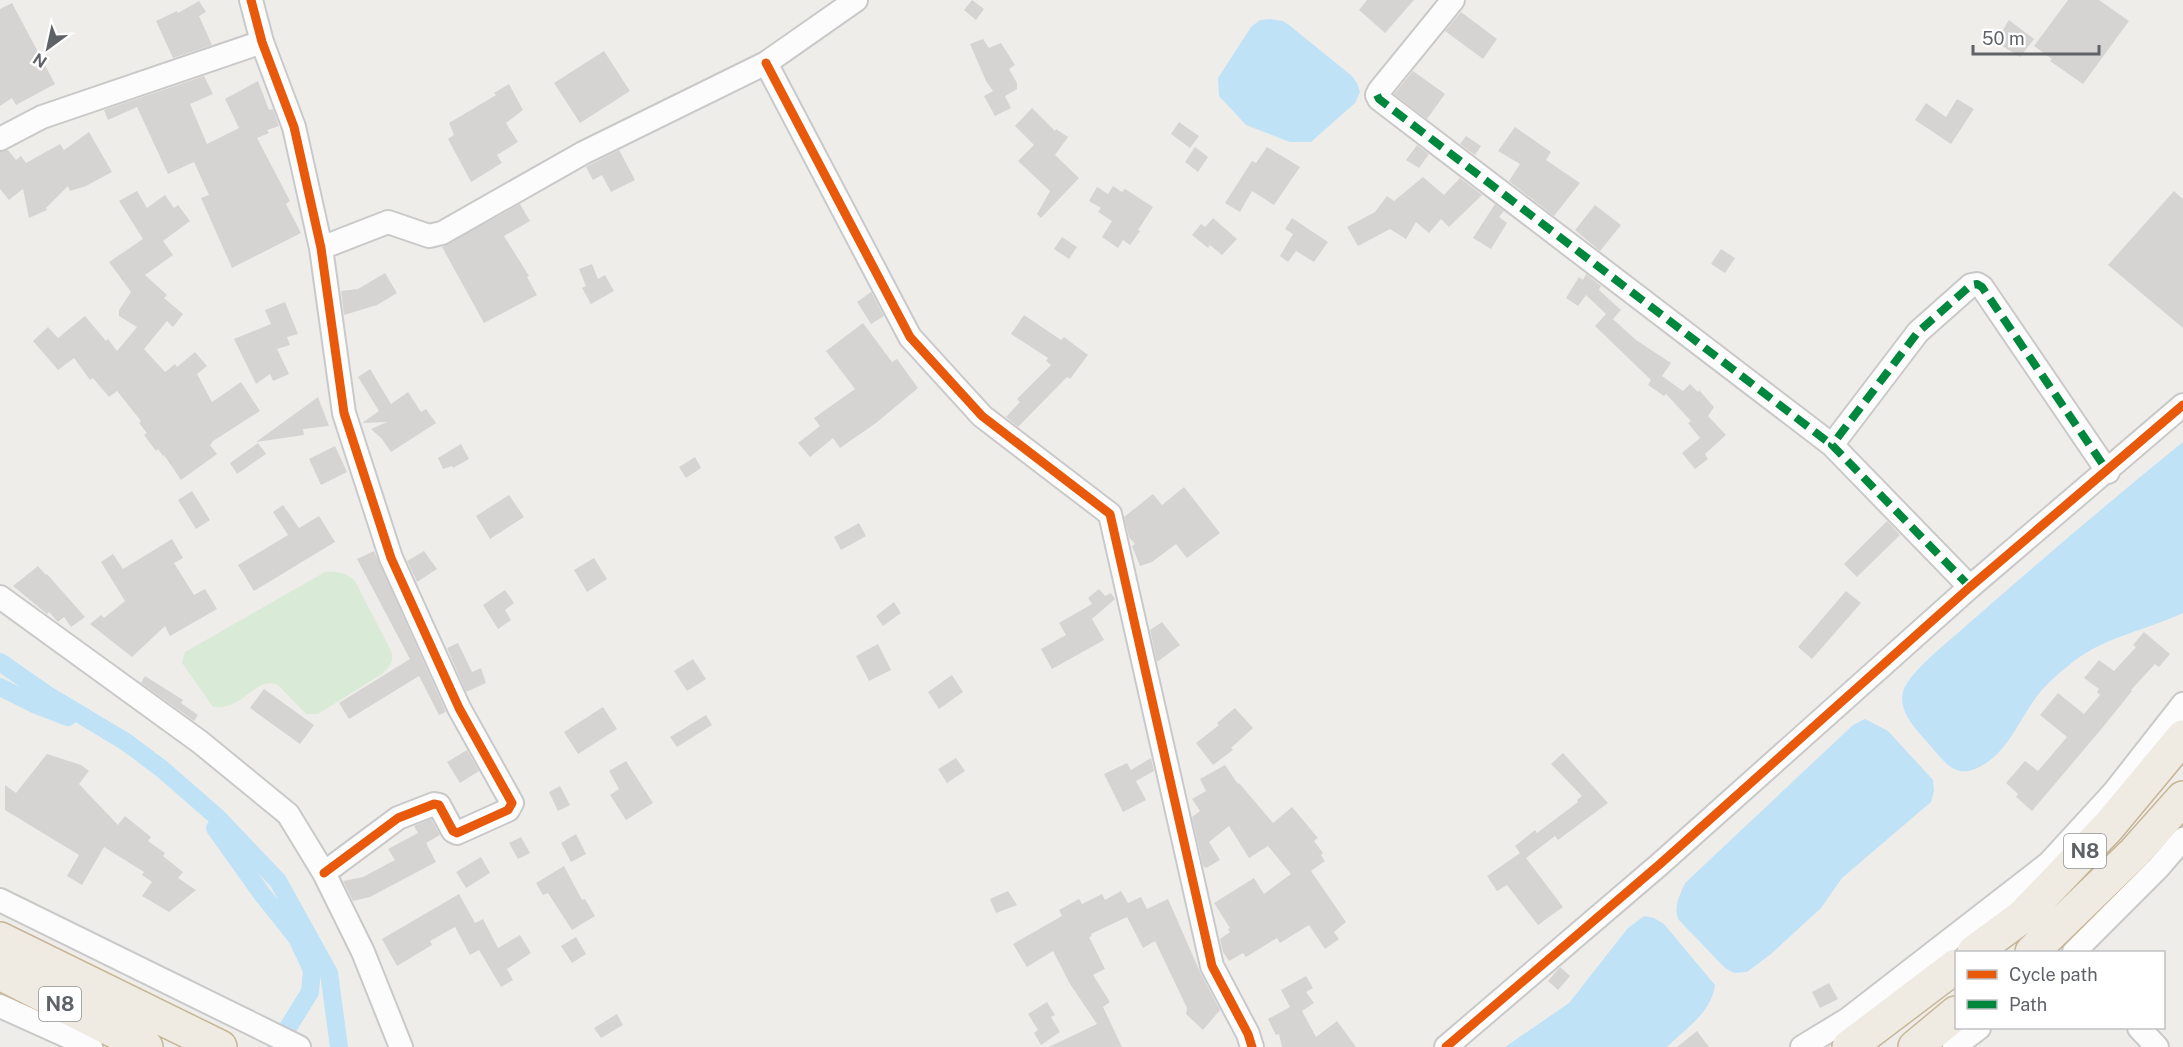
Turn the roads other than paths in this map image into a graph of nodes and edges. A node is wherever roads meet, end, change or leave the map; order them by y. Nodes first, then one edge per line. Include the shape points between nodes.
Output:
1 (251, 0) edge
2 (856, 0) edge
3 (1453, 0) edge
4 (262, 42) junction
5 (766, 63) junction
6 (0, 139) edge
7 (321, 248) junction
8 (2183, 405) edge
9 (1832, 445) junction
10 (2108, 471) junction
11 (1970, 587) junction
12 (0, 597) edge
13 (2183, 704) edge
14 (2183, 737) edge
15 (2183, 798) edge
16 (2183, 839) edge
17 (324, 873) junction
18 (0, 900) edge
19 (0, 939) edge
20 (1975, 951) edge
21 (2033, 951) edge
22 (2075, 951) edge
23 (1955, 967) edge
24 (0, 973) edge
25 (0, 991) edge
26 (0, 1006) edge
27 (1955, 1014) edge
28 (1978, 1029) edge
29 (2140, 1029) edge
30 (119, 1043) edge
31 (220, 1047) edge
32 (299, 1047) edge
33 (401, 1047) edge
34 (1252, 1047) edge
35 (1446, 1047) edge
36 (1802, 1047) edge
37 (1849, 1047) edge
38 (1915, 1047) edge
39 (1954, 1047) edge
40 (2157, 1047) edge

1 - 4 street
2 - 5 street
3 - 9 street via 1379,91 1379,99
4 - 6 street via 42,117
4 - 7 street via 294,127
5 - 7 street via 583,153 442,233 429,236 388,222
5 - 34 street via 910,337 982,416 1110,514 1212,966
7 - 17 street via 344,413 391,558 459,708 512,806 457,833 439,805 434,804 398,818
8 - 10 street
9 - 10 street via 1917,332 1977,284
9 - 11 street
10 - 11 street
11 - 35 street via 1660,864
12 - 17 street via 200,742 288,814
13 - 36 street via 2114,792 2049,863 1848,1019
14 - 20 highway, N8 via 2109,826 2023,916
15 - 21 highway, N8 via 2135,852
16 - 22 street
17 - 33 street via 363,952
18 - 32 street
19 - 31 highway, N8
23 - 37 highway
24 - 30 highway, N8
25 - 30 highway
26 - 30 street
27 - 38 highway
28 - 39 street
29 - 40 street

